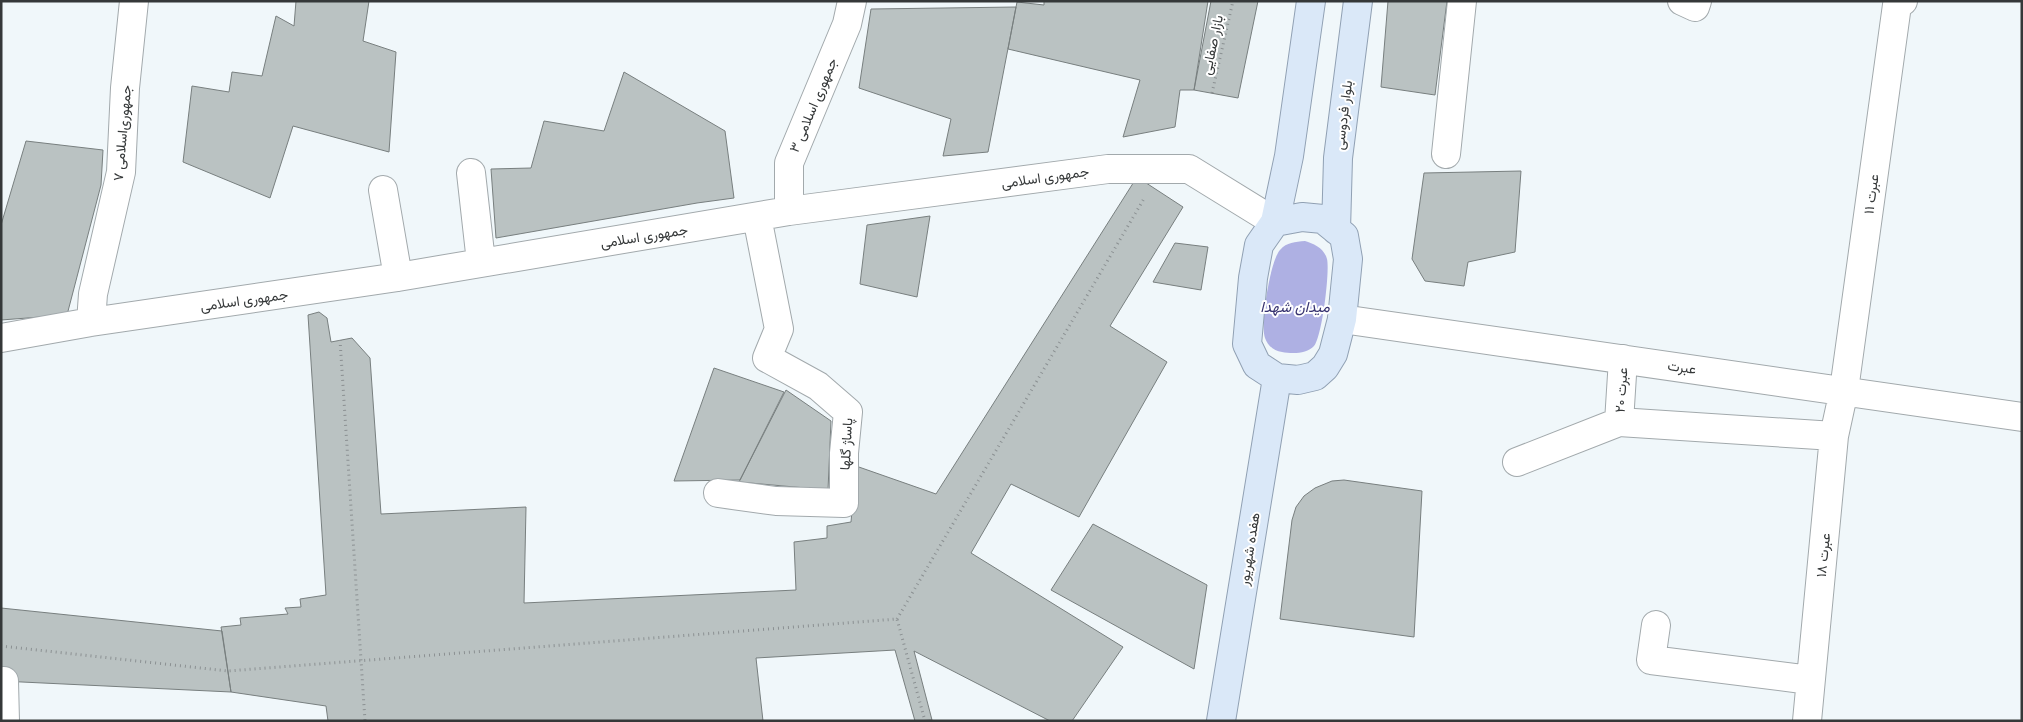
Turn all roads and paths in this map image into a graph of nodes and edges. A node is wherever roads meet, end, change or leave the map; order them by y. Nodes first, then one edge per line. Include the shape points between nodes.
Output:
1 (134, 1) edge
2 (852, 1) edge
3 (1233, 1) edge
4 (1311, 1) edge
5 (1358, 1) edge
6 (1462, 1) edge
7 (1682, 1) edge
8 (1697, 1) edge
9 (1896, 3) edge
10 (1212, 93) dead end
11 (1446, 154) dead end
12 (471, 173) dead end
13 (383, 190) dead end
14 (1146, 195) dead end
15 (789, 211) junction
16 (757, 218) junction
17 (1276, 222) junction
18 (1336, 230) junction
19 (481, 262) junction
20 (398, 277) junction
21 (1342, 319) junction
22 (91, 322) junction
23 (1, 338) edge
24 (340, 340) dead end
25 (1624, 359) junction
26 (1276, 378) junction
27 (1844, 390) junction
28 (2022, 418) edge
29 (1619, 422) junction
30 (1834, 436) junction
31 (1517, 462) dead end
32 (718, 493) dead end
33 (897, 619) junction
34 (1656, 625) dead end
35 (1, 646) edge
36 (360, 661) junction
37 (1810, 680) junction
38 (4, 681) dead end
39 (5, 721) edge
40 (365, 721) edge
41 (925, 721) edge
42 (1221, 721) edge
43 (1806, 721) edge

1 - 22 street, جمهوری‌اسلامی ۷ via 121,172 93,294
2 - 15 street, جمهوری اسلامی ۳ via 848,24 789,163
3 - 10 path, بازار صفایی
4 - 17 main road via 1289,156
5 - 18 main road, بلوار فردوسی via 1338,158
6 - 11 street
7 - 8 street via 1695,8
9 - 27 street, عبرت ۱۱
12 - 19 street
13 - 20 street
14 - 33 path
15 - 16 street, جمهوری اسلامی
15 - 17 street, جمهوری اسلامی via 1108,169 1189,169
16 - 19 street, جمهوری اسلامی
16 - 32 street, پاساژ گلها via 779,329 767,358 818,386 848,412 844,503 776,501
17 - 18 main road via 1302,217 1323,220
17 - 26 main road via 1259,245 1247,344 1257,365
18 - 21 main road via 1344,236 1348,259
19 - 20 street, جمهوری اسلامی
20 - 22 street, جمهوری اسلامی
21 - 25 street, عبرت
21 - 26 main road via 1333,354 1315,376 1298,380
22 - 23 street, جمهوری اسلامی
24 - 36 path
25 - 27 street, عبرت
25 - 29 street, عبرت ۲۰
26 - 42 main road, هفده شهریور
27 - 28 street, عبرت
27 - 30 street, عبرت ۱۸
29 - 30 street
29 - 31 street
30 - 37 street, عبرت ۱۸
33 - 36 path
33 - 41 path
34 - 37 street via 1651,660
35 - 36 path via 228,671
36 - 40 path
37 - 43 street, عبرت ۱۸
38 - 39 street

